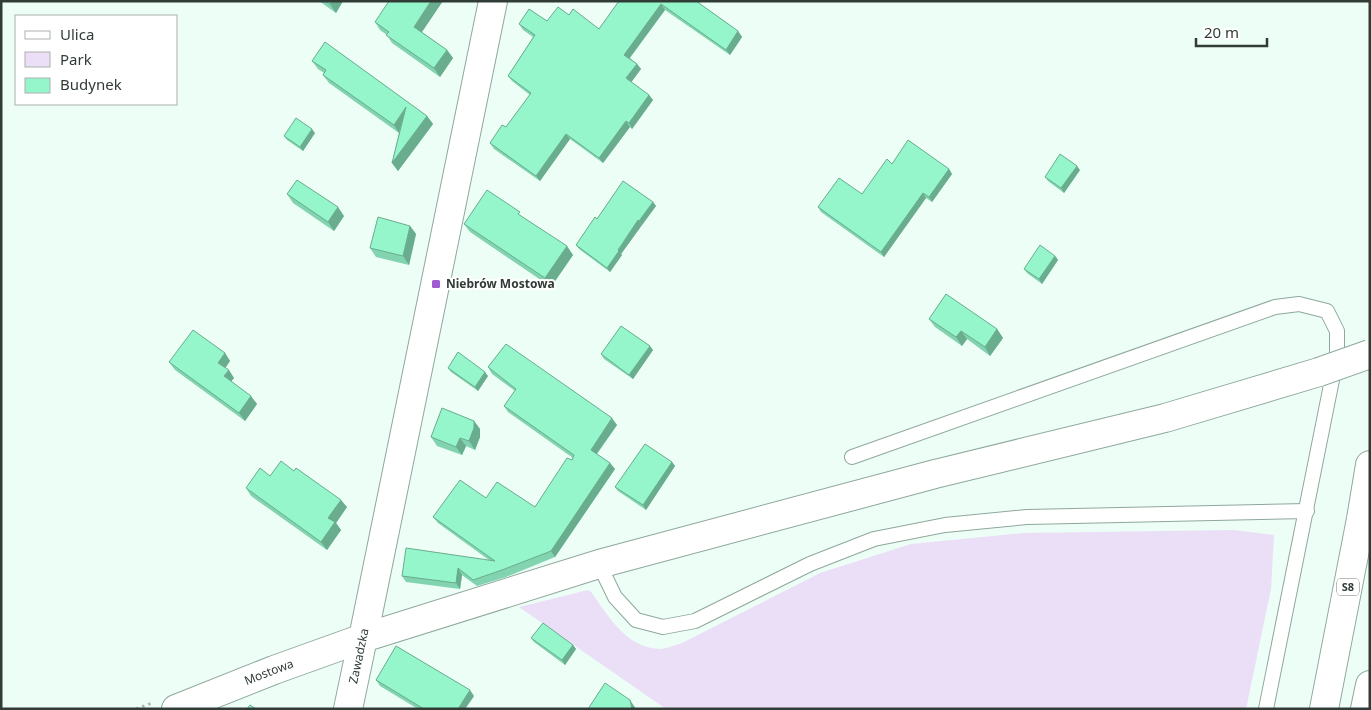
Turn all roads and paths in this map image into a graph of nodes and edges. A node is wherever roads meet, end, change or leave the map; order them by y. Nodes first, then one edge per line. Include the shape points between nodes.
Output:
1 (493, 1) edge
2 (1370, 354) edge
3 (852, 458) dead end
4 (1370, 465) edge
5 (1307, 511) junction
6 (599, 564) junction
7 (363, 638) junction
8 (1370, 685) edge
9 (176, 709) edge
10 (348, 709) edge
11 (1266, 709) edge
12 (1324, 709) edge
13 (1365, 709) edge

1 - 7 main road, Zawadzka
2 - 6 main road, Mostowa, bridge via 1165,418 935,474
3 - 5 lane via 1275,307 1299,304 1327,311 1337,331 1338,355
4 - 12 main road, S8
5 - 6 lane via 1027,518 945,525 874,539 810,564 694,621 663,627 636,620 615,598
5 - 11 lane
6 - 7 main road, Mostowa
7 - 9 main road, Mostowa
7 - 10 main road, Zawadzka
8 - 13 main road

